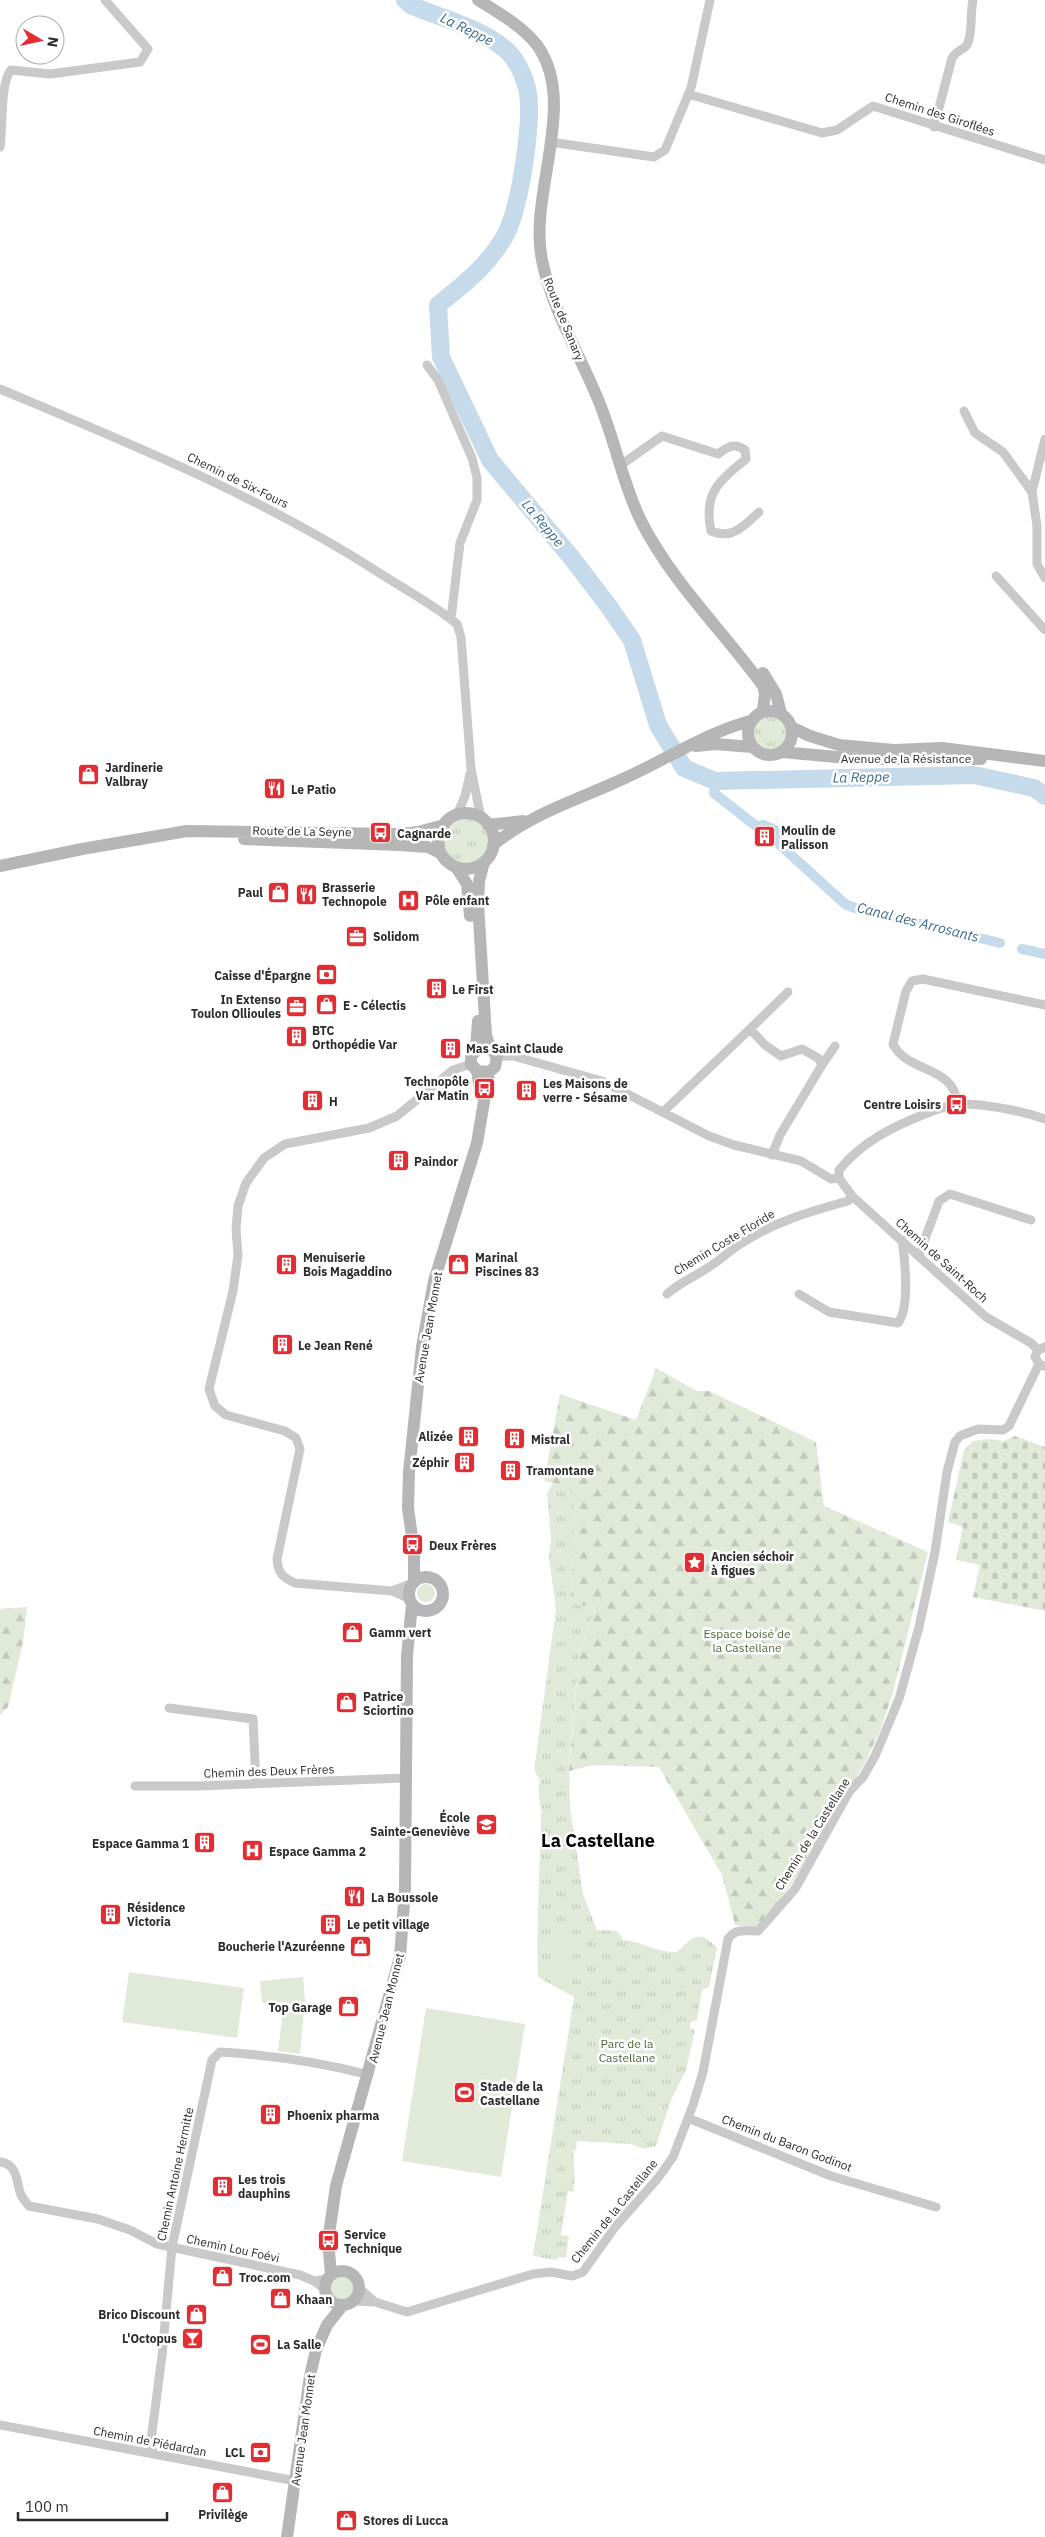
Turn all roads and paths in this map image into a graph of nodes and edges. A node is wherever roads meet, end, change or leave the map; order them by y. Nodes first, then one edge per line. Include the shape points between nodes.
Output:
1 (105, 0) edge
2 (478, 0) edge
3 (710, 0) edge
4 (972, 0) edge
5 (688, 94) junction
6 (934, 127) junction
7 (550, 142) junction
8 (0, 147) edge
9 (1045, 160) edge
10 (427, 365) dead end
11 (0, 389) edge
12 (964, 411) dead end
13 (1045, 439) edge
14 (621, 465) junction
15 (1032, 492) junction
16 (758, 512) dead end
17 (1041, 528) edge
18 (996, 576) dead end
19 (1045, 578) edge
20 (703, 610) junction
21 (454, 622) junction
22 (1045, 630) edge
23 (763, 711) junction
24 (781, 713) junction
25 (750, 721) junction
26 (791, 726) junction
27 (691, 746) junction
28 (752, 747) junction
29 (782, 752) junction
30 (1030, 758) junction
31 (1045, 760) edge
32 (471, 769) junction
33 (457, 815) junction
34 (528, 820) junction
35 (484, 821) junction
36 (444, 824) junction
37 (159, 837) junction
38 (493, 846) junction
39 (440, 853) junction
40 (484, 862) junction
41 (0, 866) edge
42 (456, 867) junction
43 (788, 992) dead end
44 (1045, 1005) edge
45 (750, 1029) junction
46 (835, 1046) dead end
47 (476, 1049) junction
48 (493, 1052) junction
49 (822, 1065) junction
50 (479, 1069) junction
51 (957, 1104) junction
52 (663, 1112) junction
53 (1045, 1119) edge
54 (772, 1154) junction
55 (834, 1174) junction
56 (852, 1196) junction
57 (1031, 1220) dead end
58 (902, 1240) junction
59 (919, 1255) junction
60 (667, 1294) dead end
61 (799, 1294) dead end
62 (1042, 1349) edge
63 (1042, 1365) edge
64 (414, 1551) junction
65 (434, 1578) junction
66 (414, 1583) junction
67 (392, 1591) junction
68 (411, 1602) junction
69 (427, 1611) junction
70 (408, 1641) junction
71 (169, 1708) dead end
72 (405, 1778) junction
73 (256, 1783) junction
74 (135, 1786) dead end
75 (369, 2075) junction
76 (688, 2118) junction
77 (0, 2162) edge
78 (936, 2207) dead end
79 (172, 2247) junction
80 (328, 2282) junction
81 (359, 2288) junction
82 (376, 2302) junction
83 (348, 2303) junction
84 (327, 2325) junction
85 (0, 2424) edge
86 (153, 2454) junction
87 (296, 2481) junction
88 (287, 2537) edge

1 - 8 street via 148,49 144,60 50,74 11,70 4,86
2 - 7 main road, Route de Sanary via 527,35 544,58 552,93
3 - 5 street
4 - 6 street via 966,47 952,58
5 - 6 street, Chemin des Giroflées via 822,133 837,130 873,106
5 - 7 street via 665,150 654,157
6 - 9 street, Chemin des Giroflées
7 - 14 main road, Route de Sanary via 540,215 541,259 550,291 596,392
10 - 21 street via 438,380 472,458 477,478 477,500 460,543
11 - 21 street, Chemin de Six-Fours via 157,455 288,518
12 - 15 street via 975,433 1002,452
13 - 15 street
14 - 16 street via 662,436 718,454 729,446 739,446 745,450 746,459 716,484 709,521 711,532 732,534
14 - 20 main road, Route de Sanary via 642,523 677,579
15 - 17 street
17 - 19 street via 1038,564
18 - 22 street
20 - 23 main road, Route de Sanary via 763,686
20 - 24 main road, Route de Sanary via 755,662 776,694
21 - 32 street via 461,637
23 - 24 main road
23 - 25 main road
24 - 26 main road
25 - 27 main road
25 - 28 main road via 747,735
26 - 29 main road via 791,741
26 - 30 main road, Avenue de la Résistance via 839,745 894,750 942,748
27 - 28 main road
27 - 34 main road
28 - 29 main road via 757,752 770,755
29 - 30 main road, Avenue de la Résistance via 858,759
30 - 31 main road, Avenue de la Résistance
32 - 33 street
32 - 35 street
33 - 35 main road via 465,813
33 - 36 main road
34 - 35 main road
34 - 38 main road
35 - 38 main road via 492,831
36 - 37 main road, Route de La Seyne via 401,834 241,830 186,831
36 - 39 main road via 438,843
37 - 39 main road, Route de La Seyne via 400,845 428,847
37 - 41 main road, Route de La Seyne
38 - 40 main road
39 - 42 main road
40 - 42 main road via 470,868
40 - 48 main road via 478,903 486,1030
42 - 47 main road, Avenue Jean Monnet via 467,884 469,895 478,1025
43 - 45 street
44 - 51 street via 923,979 912,981 906,991 893,1044 904,1057 950,1082
45 - 49 street via 781,1056 802,1049 818,1058
45 - 52 street
46 - 49 street
47 - 48 main road
47 - 50 main road, Avenue Jean Monnet via 471,1056
48 - 50 main road, Avenue Jean Monnet via 495,1067
48 - 52 street, Chemin de Saint-Roch via 602,1081
49 - 54 street
50 - 64 main road, Avenue Jean Monnet via 482,1108 477,1143 434,1281 424,1333 409,1472 408,1508
50 - 67 street via 453,1070 397,1116 369,1128 285,1144 264,1158 246,1184 238,1206 238,1255 233,1290 209,1389 214,1406 226,1415 285,1430 296,1438 300,1449 277,1559 278,1569 282,1577 294,1583
51 - 53 street via 1022,1111
51 - 55 street via 883,1132
52 - 54 street, Chemin de Saint-Roch via 726,1142
54 - 55 street, Chemin de Saint-Roch
55 - 56 street, Chemin de Saint-Roch
56 - 58 street, Chemin de Saint-Roch
56 - 60 street, Chemin Coste Floride via 848,1201 770,1227 676,1285
57 - 59 street via 950,1194 939,1201
58 - 59 street, Chemin de Saint-Roch
58 - 61 street via 904,1309 898,1323 829,1312
59 - 62 street, Chemin de Saint-Roch via 986,1317
62 - 63 street via 1035,1357
63 - 76 street, Chemin de la Castellane via 1009,1426 1003,1430 978,1429 960,1436 955,1442 919,1627 899,1699 875,1756 863,1777 849,1792 795,1889 758,1931 738,1931 728,1939 703,2072
64 - 65 main road, Avenue Jean Monnet
64 - 66 main road, Avenue Jean Monnet
65 - 66 main road via 423,1577
65 - 69 main road via 441,1586 443,1598 437,1607
66 - 67 street
66 - 68 main road via 410,1588
67 - 68 street
68 - 69 main road
68 - 70 main road, Avenue Jean Monnet
69 - 70 main road
70 - 72 main road, Avenue Jean Monnet
71 - 73 street via 253,1719
72 - 73 street, Chemin des Deux Frères
72 - 75 main road, Avenue Jean Monnet via 403,1932 397,1971
73 - 74 street, Chemin des Deux Frères
75 - 79 street, Chemin Antoine Hermitte via 220,2052 212,2060
75 - 80 main road, Avenue Jean Monnet via 336,2186 329,2225
76 - 78 street, Chemin du Baron Godinot via 831,2176
76 - 82 street, Chemin de la Castellane via 673,2157 615,2227 583,2272 572,2276 551,2272 533,2274 408,2312
77 - 79 street, Chemin Lou Foévi via 6,2163 17,2174 20,2194 29,2206 98,2219 157,2244
79 - 80 street, Chemin Lou Foévi
79 - 86 street, Chemin Antoine Hermitte via 151,2440
80 - 81 main road via 356,2278
80 - 83 main road via 335,2304
80 - 84 main road, Avenue Jean Monnet
81 - 82 street, Chemin de la Castellane
81 - 83 main road, Avenue Jean Monnet
82 - 83 street, Chemin de la Castellane
83 - 84 main road, Avenue Jean Monnet
84 - 87 main road, Avenue Jean Monnet via 310,2376
85 - 86 street, Chemin de Piédardan
86 - 87 street, Chemin de Piédardan
87 - 88 main road, Avenue Jean Monnet

